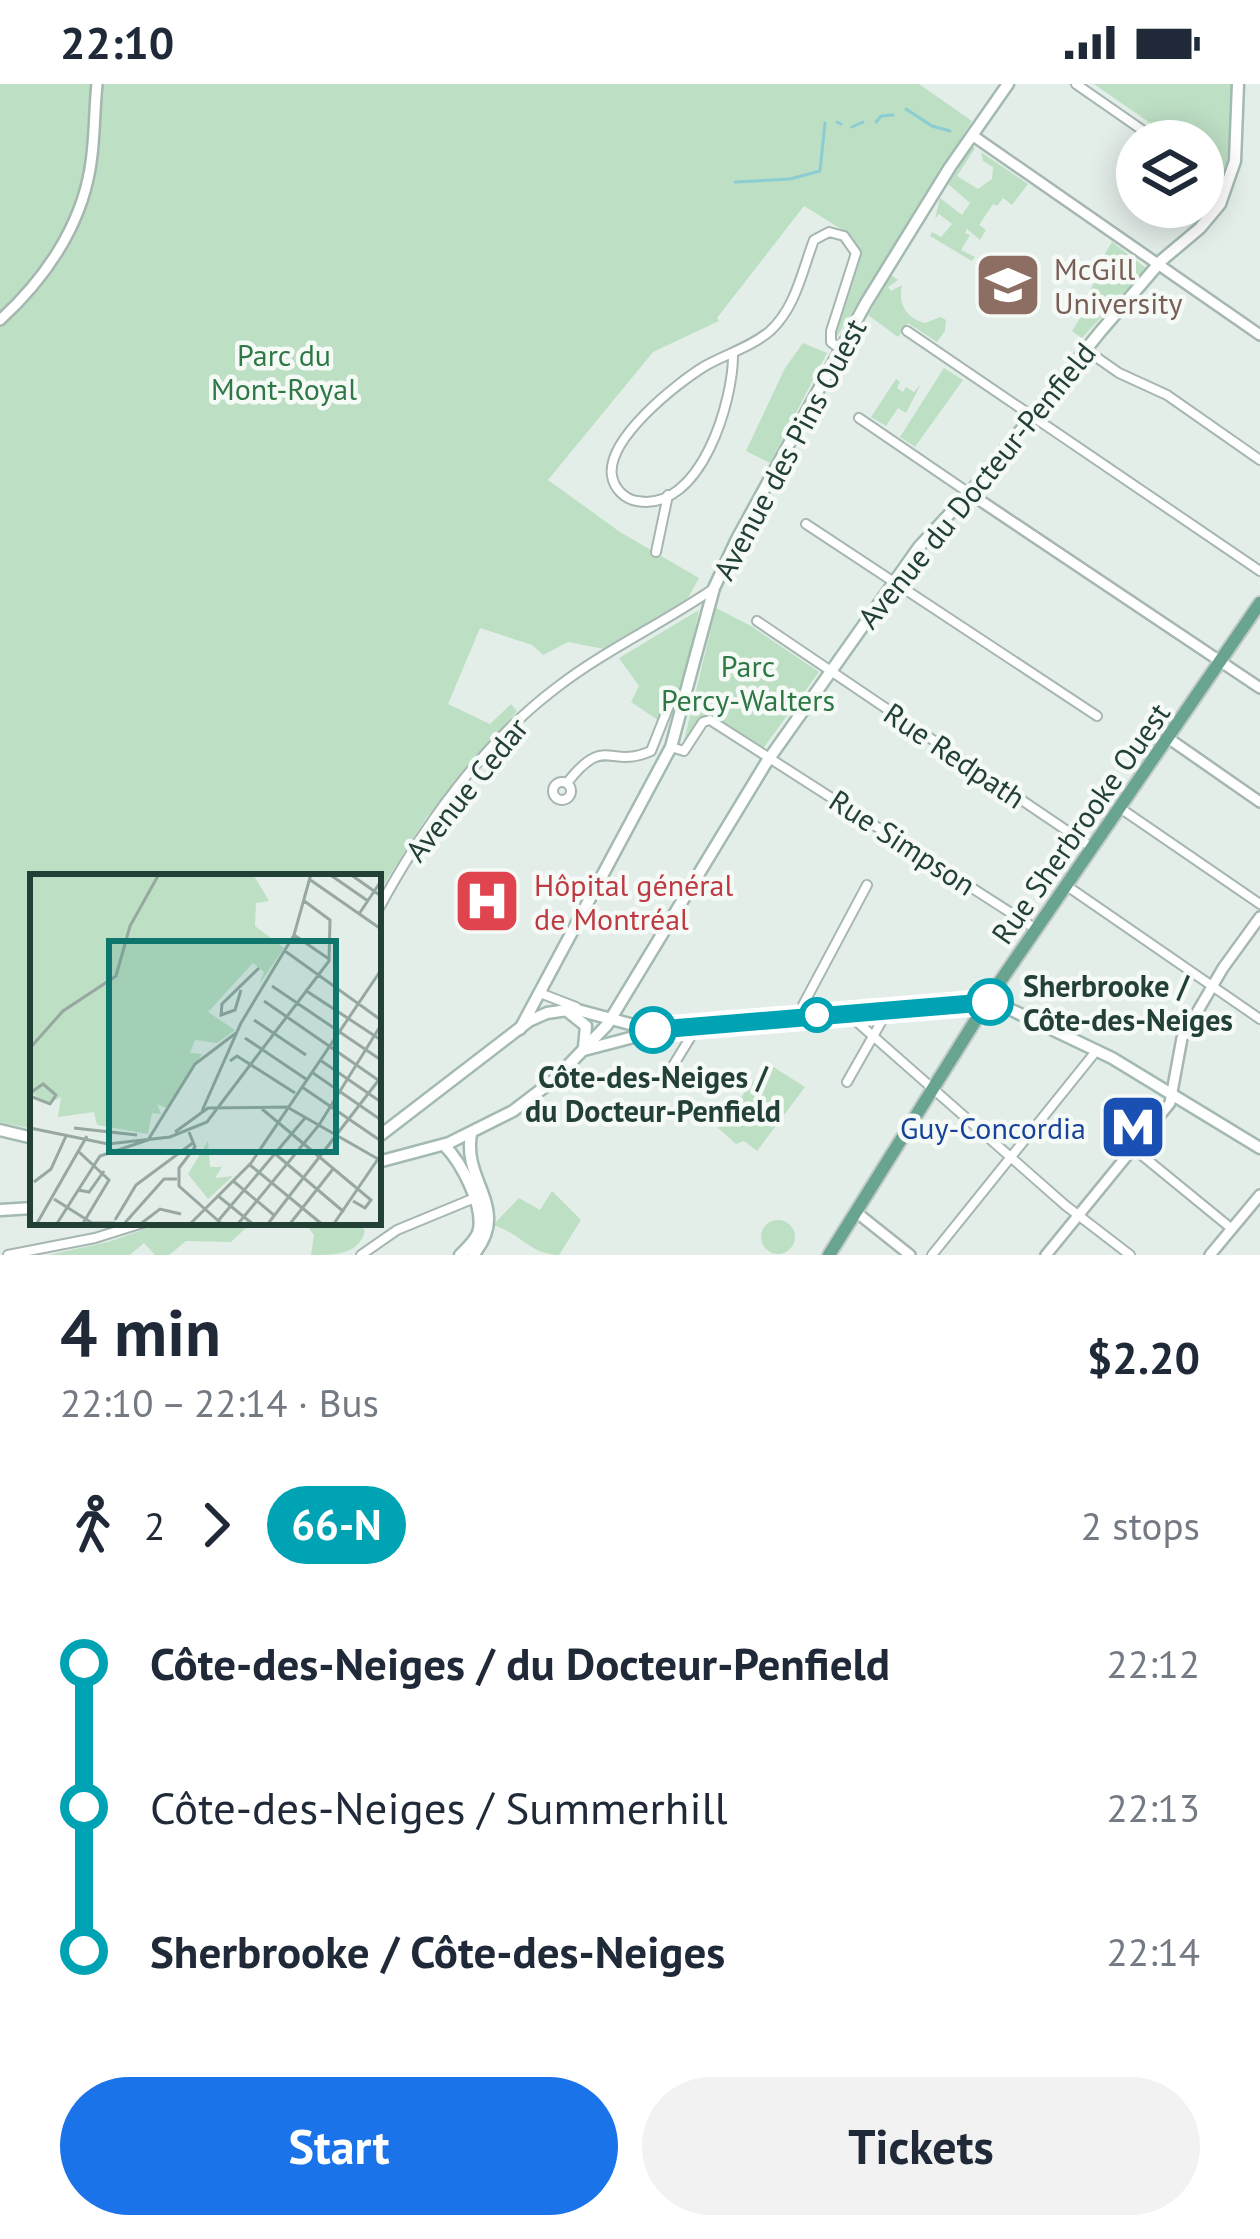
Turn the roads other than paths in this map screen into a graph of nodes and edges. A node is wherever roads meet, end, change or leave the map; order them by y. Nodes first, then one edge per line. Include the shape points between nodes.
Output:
1 (95, 84) edge
2 (1008, 84) edge
3 (1076, 84) edge
4 (1238, 84) edge
5 (1128, 120) edge
6 (972, 135) junction
7 (1224, 185) edge
8 (1227, 187) junction
9 (1158, 265) junction
10 (0, 320) edge
11 (907, 331) dead end
12 (1260, 335) edge
13 (840, 349) junction
14 (1085, 349) junction
15 (733, 353) junction
16 (1032, 416) junction
17 (859, 418) dead end
18 (1260, 460) edge
19 (968, 493) junction
20 (668, 496) junction
21 (806, 524) dead end
22 (656, 552) dead end
23 (1260, 572) edge
24 (894, 582) junction
25 (714, 588) junction
26 (1260, 603) edge
27 (691, 604) junction
28 (708, 611) junction
29 (757, 622) dead end
30 (1219, 663) junction
31 (831, 671) junction
32 (1260, 691) edge
33 (687, 694) junction
34 (1097, 716) dead end
35 (1168, 739) junction
36 (671, 747) junction
37 (770, 757) junction
38 (567, 784) dead end
39 (1260, 802) edge
40 (1120, 808) junction
41 (1092, 848) junction
42 (867, 885) dead end
43 (1066, 886) junction
44 (1260, 904) edge
45 (381, 905) edge
46 (1260, 916) edge
47 (1036, 928) junction
48 (1214, 987) junction
49 (537, 992) junction
50 (987, 1001) junction
51 (888, 1009) junction
52 (565, 1010) junction
53 (582, 1011) junction
54 (847, 1013) junction
55 (802, 1017) junction
56 (612, 1018) junction
57 (1260, 1019) edge
58 (691, 1028) junction
59 (520, 1029) junction
60 (656, 1031) junction
61 (876, 1035) junction
62 (584, 1050) junction
63 (1097, 1050) junction
64 (663, 1082) dead end
65 (847, 1082) dead end
66 (932, 1089) junction
67 (1172, 1094) junction
68 (0, 1130) edge
69 (471, 1134) junction
70 (381, 1135) edge
71 (30, 1137) edge
72 (444, 1145) junction
73 (1133, 1148) junction
74 (1260, 1148) edge
75 (392, 1158) junction
76 (1012, 1158) junction
77 (381, 1161) edge
78 (1260, 1195) edge
79 (478, 1197) junction
80 (30, 1208) edge
81 (0, 1210) edge
82 (856, 1212) junction
83 (1078, 1215) junction
84 (136, 1225) edge
85 (1232, 1229) junction
86 (8, 1255) edge
87 (361, 1255) edge
88 (460, 1255) edge
89 (472, 1255) edge
90 (829, 1255) edge
91 (910, 1255) edge
92 (932, 1255) edge
93 (1046, 1255) edge
94 (1130, 1255) edge
95 (1210, 1255) edge

1 - 10 street via 87,167 67,234
2 - 6 main road, Avenue des Pins Ouest
3 - 5 street
4 - 8 main road, Avenue du Docteur-Penfield
6 - 9 street
6 - 13 main road, Avenue des Pins Ouest
7 - 8 street
8 - 9 main road, Avenue du Docteur-Penfield via 1207,222
9 - 12 street
9 - 14 main road, Avenue du Docteur-Penfield
11 - 16 street
13 - 15 street via 830,334 856,253 844,236 829,232 814,240 773,328
13 - 25 main road, Avenue des Pins Ouest
14 - 16 main road, Avenue du Docteur-Penfield
14 - 18 street
15 - 20 street via 717,434
15 - 20 street via 659,400 615,456 612,476 623,495 641,502
16 - 19 main road, Avenue du Docteur-Penfield
16 - 23 street
17 - 19 street
19 - 24 main road, Avenue du Docteur-Penfield
19 - 30 street
20 - 22 street
21 - 24 street
24 - 31 main road, Avenue du Docteur-Penfield
24 - 34 street
25 - 27 street, Avenue Cedar
25 - 28 main road, Avenue des Pins Ouest
26 - 30 main road, Rue Sherbrooke Ouest
27 - 28 street
27 - 45 street, Avenue Cedar via 571,677 514,724 427,830
28 - 33 main road, Avenue des Pins Ouest
29 - 31 street, Rue Redpath
30 - 32 street
30 - 35 main road, Rue Sherbrooke Ouest
31 - 37 main road, Avenue du Docteur-Penfield
31 - 41 street, Rue Redpath
33 - 36 main road, Avenue des Pins Ouest
33 - 38 street via 672,698 651,751 592,756
35 - 39 street
35 - 40 main road, Rue Sherbrooke Ouest
36 - 37 street, Rue Simpson via 684,752 709,720
36 - 49 main road, Avenue des Pins Ouest
37 - 47 street, Rue Simpson
37 - 56 main road, Avenue du Docteur-Penfield
40 - 41 main road, Rue Sherbrooke Ouest
40 - 44 street
41 - 43 main road, Rue Sherbrooke Ouest
42 - 55 street
43 - 47 main road, Rue Sherbrooke Ouest
43 - 48 street
46 - 48 street
47 - 50 main road, Rue Sherbrooke Ouest
48 - 57 street
48 - 67 street via 1181,1040
49 - 53 street
49 - 59 main road, Avenue des Pins Ouest
50 - 51 main road
50 - 63 main road
50 - 66 main road, Rue Sherbrooke Ouest
51 - 54 main road
51 - 61 street
52 - 53 main road
52 - 59 main road
52 - 62 main road via 586,1025
53 - 56 main road
54 - 55 main road
54 - 61 street
55 - 58 main road
56 - 60 main road
56 - 62 main road, Avenue du Docteur-Penfield
58 - 60 main road
58 - 64 street
59 - 70 main road
60 - 62 main road
61 - 65 street
61 - 66 street
62 - 69 main road, Avenue du Docteur-Penfield via 526,1103
63 - 67 main road
63 - 76 street
66 - 76 street
66 - 82 main road, Rue Sherbrooke Ouest
67 - 73 street
67 - 74 main road
68 - 71 main road
69 - 72 main road, Avenue du Docteur-Penfield
69 - 79 main road
70 - 75 main road
72 - 75 main road, Avenue du Docteur-Penfield
72 - 79 main road
73 - 83 street
73 - 85 street
75 - 77 main road, Avenue du Docteur-Penfield
76 - 83 street
76 - 92 street
78 - 85 street
79 - 87 street via 397,1230
79 - 88 main road via 480,1225
79 - 89 main road via 488,1227
80 - 81 main road
82 - 90 main road, Rue Sherbrooke Ouest
82 - 91 street
83 - 93 street
83 - 94 street
84 - 86 street
85 - 95 street

